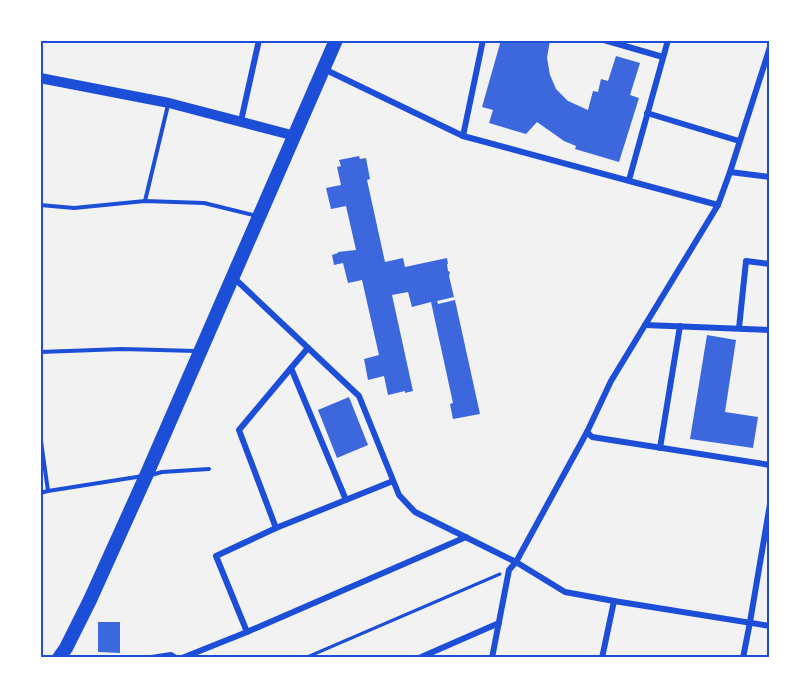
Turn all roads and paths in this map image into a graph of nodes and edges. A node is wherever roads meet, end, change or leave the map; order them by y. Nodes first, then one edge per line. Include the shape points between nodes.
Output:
1 (259, 40) edge
2 (336, 40) edge
3 (483, 40) edge
4 (604, 40) edge
5 (668, 40) edge
6 (770, 47) edge
7 (663, 57) junction
8 (324, 69) junction
9 (40, 78) edge
10 (169, 103) junction
11 (648, 113) junction
12 (241, 122) junction
13 (295, 136) junction
14 (463, 136) junction
15 (739, 141) junction
16 (730, 172) junction
17 (770, 177) edge
18 (628, 180) junction
19 (145, 201) junction
20 (40, 205) edge
21 (718, 205) junction
22 (259, 216) junction
23 (770, 264) edge
24 (233, 276) junction
25 (645, 325) junction
26 (680, 326) junction
27 (739, 328) junction
28 (770, 330) edge
29 (308, 348) junction
30 (200, 351) junction
31 (40, 352) edge
32 (291, 368) junction
33 (587, 432) junction
34 (40, 434) edge
35 (660, 448) junction
36 (770, 465) edge
37 (209, 469) dead end
38 (146, 476) junction
39 (393, 481) junction
40 (48, 491) junction
41 (40, 493) edge
42 (346, 500) junction
43 (770, 504) edge
44 (276, 528) junction
45 (466, 537) junction
46 (516, 562) junction
47 (509, 570) junction
48 (614, 601) junction
49 (750, 622) junction
50 (499, 623) junction
51 (770, 626) edge
52 (247, 632) junction
53 (173, 656) edge
54 (59, 657) edge
55 (151, 657) edge
56 (182, 657) edge
57 (305, 657) edge
58 (419, 657) edge
59 (492, 657) edge
60 (602, 657) edge
61 (743, 657) edge

1 - 12 street
2 - 8 main road
3 - 14 street
4 - 7 street
5 - 7 street
6 - 15 street
7 - 11 street
8 - 13 main road
8 - 14 street
9 - 10 street
10 - 12 street
10 - 19 lane
11 - 15 street
11 - 18 street
12 - 13 street
13 - 22 main road
14 - 18 street
15 - 16 street
16 - 17 street
16 - 21 street
18 - 21 street
19 - 20 lane via 74,208
19 - 22 lane via 204,203
21 - 25 street
22 - 24 main road
23 - 27 street via 746,261
24 - 29 street
24 - 30 main road
25 - 26 street
25 - 33 street via 611,381
26 - 27 street
26 - 35 street
27 - 28 street
29 - 32 street
29 - 39 street via 359,396
30 - 31 lane
30 - 38 main road
32 - 42 street
32 - 44 street via 239,429
33 - 35 street via 592,437
33 - 46 street
34 - 40 lane
35 - 36 street
37 - 38 lane
38 - 40 lane
38 - 54 main road via 90,600
39 - 42 street
39 - 45 street via 399,495 415,512
40 - 41 lane
42 - 44 street
43 - 49 street
44 - 52 street via 216,556
45 - 46 street
45 - 52 street
46 - 47 street
46 - 48 street via 565,592
47 - 50 street
47 - 57 path
48 - 49 street
48 - 60 street
49 - 51 street
49 - 61 street
50 - 58 street
50 - 59 street
52 - 56 street
53 - 55 street

